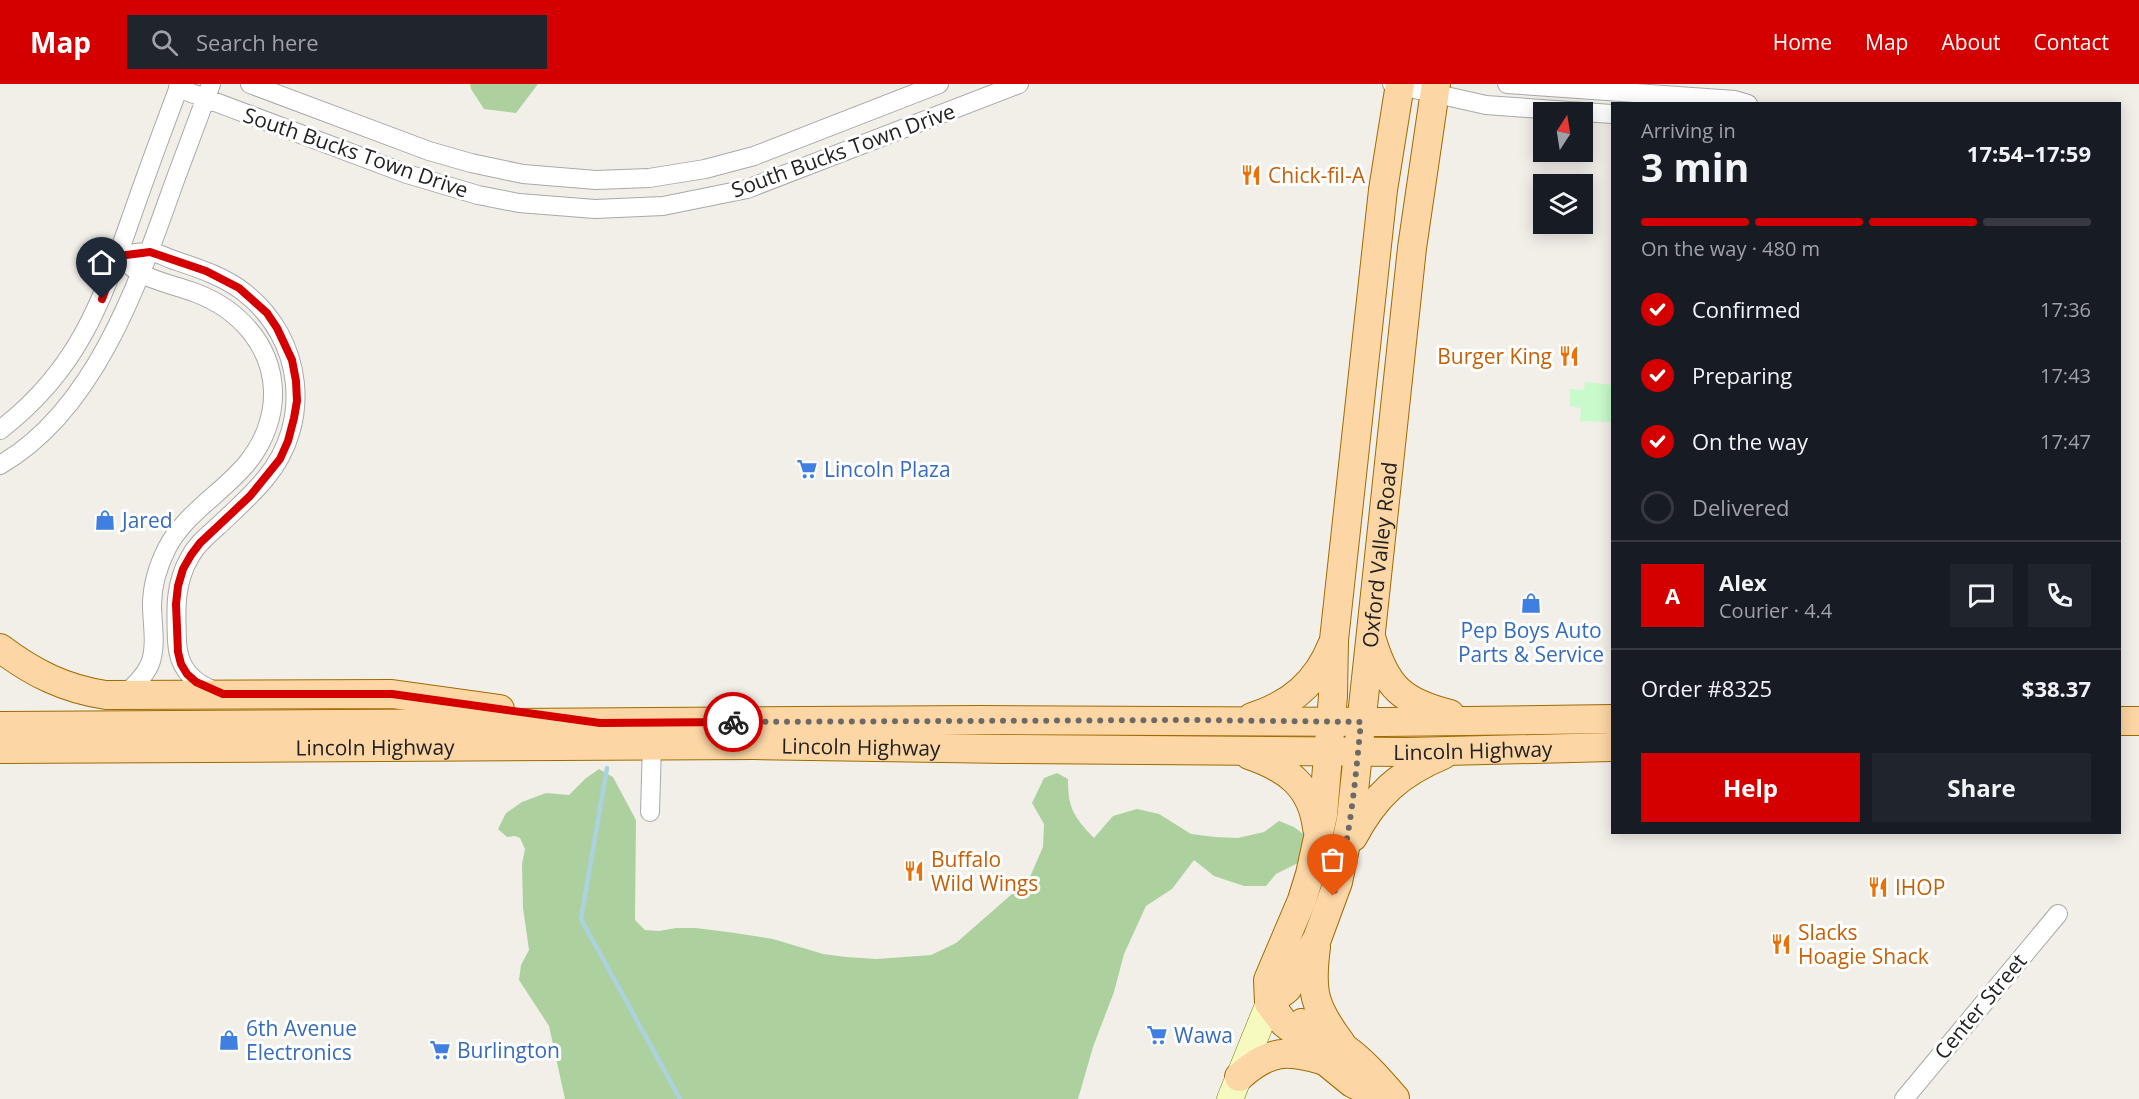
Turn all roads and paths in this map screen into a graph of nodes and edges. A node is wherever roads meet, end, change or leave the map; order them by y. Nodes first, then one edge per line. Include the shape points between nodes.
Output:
1 (250, 84) edge
2 (939, 84) edge
3 (1019, 84) edge
4 (1507, 84) edge
5 (1397, 85) edge
6 (179, 86) edge
7 (1436, 88) edge
8 (208, 92) edge
9 (1742, 102) edge
10 (1611, 114) edge
11 (150, 252) junction
12 (118, 256) junction
13 (141, 273) junction
14 (0, 430) edge
15 (0, 465) edge
16 (1370, 636) junction
17 (1334, 640) junction
18 (0, 648) edge
19 (223, 694) junction
20 (124, 695) junction
21 (1611, 719) edge
22 (1239, 721) junction
23 (1478, 721) junction
24 (2121, 721) edge
25 (2139, 721) edge
26 (1331, 722) junction
27 (1361, 722) junction
28 (0, 726) edge
29 (606, 734) junction
30 (652, 745) junction
31 (1611, 747) edge
32 (0, 749) edge
33 (1239, 751) junction
34 (1328, 751) junction
35 (1454, 751) junction
36 (1358, 752) junction
37 (650, 812) dead end
38 (1317, 846) junction
39 (1345, 852) junction
40 (2058, 914) dead end
41 (1317, 939) junction
42 (1269, 1003) junction
43 (1334, 1054) junction
44 (1234, 1088) edge
45 (1383, 1099) edge
46 (1396, 1099) edge
47 (1904, 1099) edge

1 - 2 street, South Bucks Town Drive via 471,163 523,174 596,180 649,178 754,156
3 - 8 street, South Bucks Town Drive via 747,189 663,206 595,209 519,203 407,174
4 - 9 street
5 - 7 street
5 - 17 main road, Oxford Valley Road
6 - 8 street, South Bucks Town Drive
6 - 12 street
7 - 10 street via 1486,105
7 - 16 main road, Oxford Valley Road via 1412,248
8 - 11 street
11 - 12 street
11 - 13 street
11 - 19 street via 224,279 254,300 282,336 296,381 294,418 280,459 250,496 200,543 178,586 181,664 196,682
12 - 13 street
12 - 14 street via 102,299 73,354 41,395
13 - 15 street via 100,358 81,387 43,433
13 - 20 street via 213,300 238,317 264,354 273,399 259,447 233,479 184,525 161,560 152,603 152,653 144,674
16 - 23 main road via 1388,680 1401,693 1430,709
16 - 27 main road, Oxford Valley Road
17 - 22 main road via 1326,661 1301,692 1269,711
17 - 26 main road, Oxford Valley Road
18 - 20 main road via 59,684 90,693
19 - 20 main road
19 - 29 main road via 392,694
21 - 23 main road, Lincoln Highway
22 - 26 main road, Lincoln Highway
22 - 29 main road, Lincoln Highway
23 - 27 main road, Lincoln Highway
24 - 25 main road
26 - 27 main road, Lincoln Highway
26 - 34 main road, Oxford Valley Road
27 - 36 main road, Oxford Valley Road
28 - 29 main road, Lincoln Highway
29 - 30 main road, Lincoln Highway
29 - 32 main road, Lincoln Highway
30 - 33 main road, Lincoln Highway
30 - 37 street
31 - 35 main road, Lincoln Highway
33 - 34 main road, Lincoln Highway
33 - 38 main road via 1282,769 1308,795 1315,812
34 - 36 main road, Lincoln Highway
34 - 38 main road, Oxford Valley Road
35 - 36 main road, Lincoln Highway
35 - 39 main road via 1390,785 1363,818
36 - 39 main road, Oxford Valley Road
38 - 42 main road, Oxford Valley Road via 1302,900 1268,980
39 - 41 main road, Oxford Valley Road
40 - 47 street, Center Street
41 - 42 main road, Oxford Valley Road via 1287,989
41 - 43 main road via 1313,983
42 - 43 main road via 1284,1023 1308,1042
42 - 44 main road
43 - 44 main road via 1279,1054 1265,1058 1254,1064
43 - 45 main road via 1352,1083
43 - 46 main road via 1366,1065

